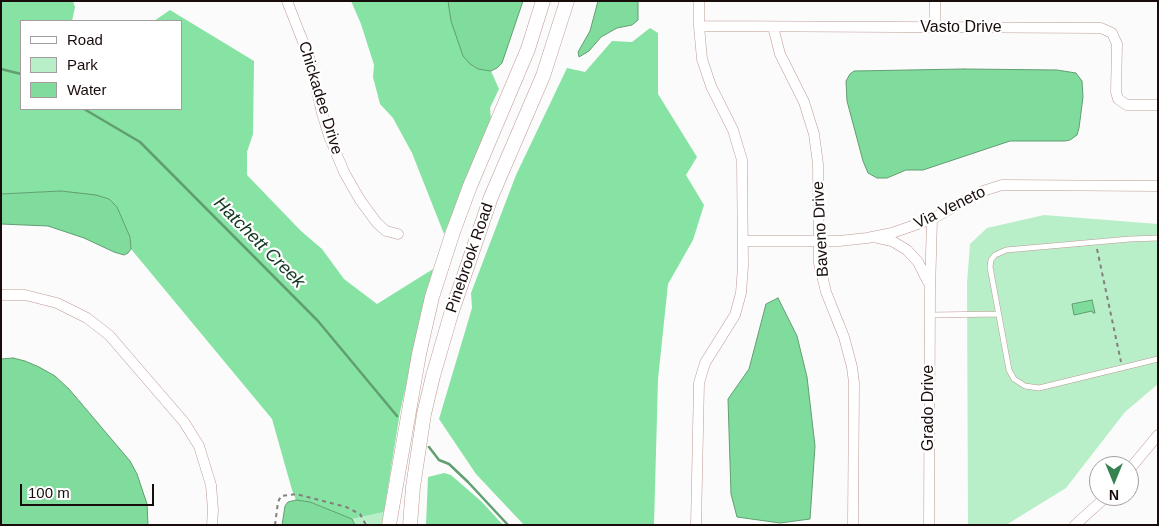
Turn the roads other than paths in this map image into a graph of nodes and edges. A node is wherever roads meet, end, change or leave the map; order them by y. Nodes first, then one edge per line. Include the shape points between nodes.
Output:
1 (287, 1) edge
2 (543, 1) edge
3 (567, 1) edge
4 (699, 1) edge
5 (936, 1) edge
6 (699, 26) junction
7 (773, 27) junction
8 (935, 28) junction
9 (1158, 105) edge
10 (1158, 186) edge
11 (932, 220) junction
12 (398, 234) dead end
13 (867, 238) junction
14 (1158, 238) edge
15 (744, 241) junction
16 (819, 241) junction
17 (930, 291) junction
18 (1, 294) edge
19 (999, 314) junction
20 (930, 315) junction
21 (1158, 359) edge
22 (1158, 435) edge
23 (1139, 458) edge
24 (1096, 506) edge
25 (212, 525) edge
26 (389, 525) edge
27 (410, 525) edge
28 (696, 525) edge
29 (853, 525) edge
30 (929, 525) edge
31 (1075, 525) edge

1 - 12 street, Chickadee Drive via 314,73 324,123 344,172 377,223 386,231
2 - 26 street, Pinebrook Road via 528,48 467,195 432,297 418,354
3 - 27 street, Pinebrook Road via 542,76 490,197 451,314 424,414
4 - 6 street
5 - 8 street
6 - 7 street, Vasto Drive
6 - 15 street via 706,73 734,130 742,160
7 - 8 street, Vasto Drive
7 - 16 street, Baveno Drive via 780,54 804,102 814,134 818,164
8 - 9 street, Vasto Drive via 1107,30 1117,44 1118,99 1127,105
10 - 11 street, Via Veneto via 1002,185 983,191
11 - 13 street, Via Veneto
11 - 17 street, Grado Drive
13 - 16 street, Via Veneto
13 - 17 street, Grado Drive via 892,241 907,250 923,269
14 - 19 lane via 1006,250 995,255 990,270
15 - 16 street, Via Veneto
15 - 28 street via 743,282 738,304 730,324 705,363 699,383
16 - 29 street, Baveno Drive via 819,263 826,292 849,352 853,375
17 - 20 street, Grado Drive
18 - 25 street via 25,295 57,303 87,318 109,335 184,422 199,446 211,485
19 - 20 lane
19 - 21 lane via 1009,370 1014,379 1025,386 1040,388
20 - 30 street, Grado Drive
22 - 23 street
24 - 31 street

